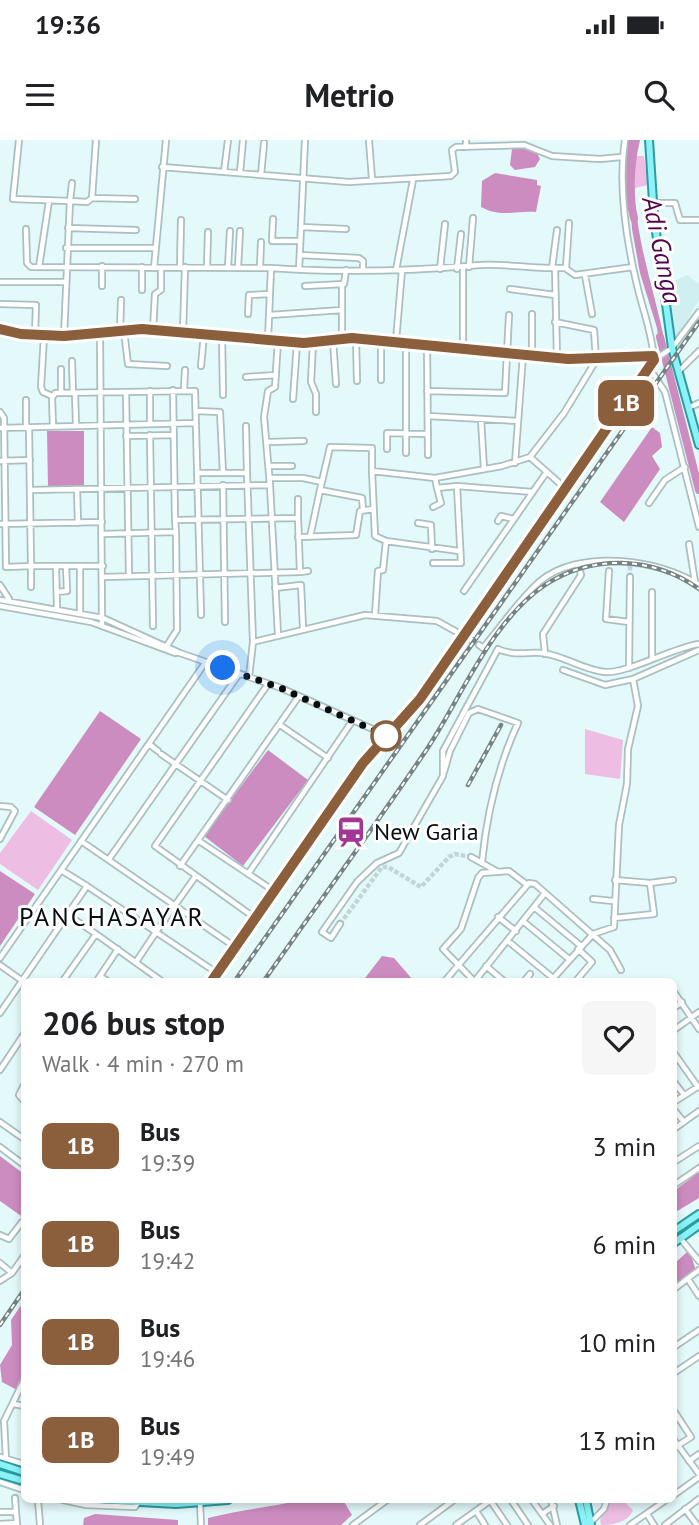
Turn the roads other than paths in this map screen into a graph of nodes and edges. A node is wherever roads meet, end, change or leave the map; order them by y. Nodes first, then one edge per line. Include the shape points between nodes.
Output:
1 (19, 140) edge
2 (96, 140) edge
3 (166, 140) edge
4 (228, 140) edge
5 (243, 140) edge
6 (305, 140) edge
7 (369, 140) edge
8 (467, 140) edge
9 (625, 140) edge
10 (649, 140) edge
11 (264, 143) dead end
12 (466, 147) junction
13 (621, 157) junction
14 (162, 167) junction
15 (225, 172) junction
16 (240, 173) junction
17 (261, 175) junction
18 (301, 178) junction
19 (372, 179) junction
20 (413, 180) junction
21 (72, 183) dead end
22 (92, 198) junction
23 (135, 200) dead end
24 (49, 201) junction
25 (70, 201) junction
26 (653, 203) junction
27 (473, 218) dead end
28 (273, 219) dead end
29 (181, 220) dead end
30 (699, 220) edge
31 (569, 223) dead end
32 (445, 224) dead end
33 (301, 227) junction
34 (68, 228) junction
35 (26, 229) dead end
36 (346, 229) dead end
37 (136, 230) dead end
38 (557, 230) dead end
39 (230, 231) dead end
40 (240, 231) dead end
41 (208, 232) dead end
42 (461, 234) dead end
43 (300, 241) junction
44 (261, 242) dead end
45 (66, 248) junction
46 (155, 248) junction
47 (300, 255) junction
48 (65, 266) junction
49 (102, 266) junction
50 (39, 267) junction
51 (142, 267) junction
52 (183, 267) junction
53 (207, 267) junction
54 (228, 267) junction
55 (238, 267) junction
56 (260, 267) junction
57 (633, 267) junction
58 (153, 268) junction
59 (161, 268) junction
60 (271, 268) junction
61 (554, 268) junction
62 (440, 269) junction
63 (463, 269) junction
64 (566, 269) junction
65 (299, 270) junction
66 (346, 270) junction
67 (363, 270) junction
68 (399, 270) junction
69 (585, 275) junction
70 (0, 282) edge
71 (64, 282) junction
72 (342, 284) junction
73 (102, 286) dead end
74 (305, 286) dead end
75 (510, 289) dead end
76 (142, 290) dead end
77 (270, 294) junction
78 (555, 295) junction
79 (121, 300) dead end
80 (0, 304) edge
81 (342, 310) junction
82 (699, 312) edge
83 (248, 314) dead end
84 (533, 314) dead end
85 (593, 314) dead end
86 (269, 315) junction
87 (509, 315) dead end
88 (555, 322) junction
89 (0, 329) edge
90 (153, 330) junction
91 (122, 331) junction
92 (183, 332) junction
93 (204, 334) junction
94 (35, 335) junction
95 (100, 335) junction
96 (222, 335) junction
97 (44, 336) junction
98 (64, 336) junction
99 (356, 338) junction
100 (342, 339) junction
101 (268, 340) junction
102 (333, 340) junction
103 (381, 340) junction
104 (278, 341) junction
105 (396, 341) junction
106 (406, 342) junction
107 (298, 343) junction
108 (313, 343) junction
109 (427, 344) junction
110 (463, 348) junction
111 (672, 348) junction
112 (699, 351) edge
113 (507, 353) junction
114 (523, 355) junction
115 (533, 356) junction
116 (655, 357) junction
117 (556, 358) junction
118 (596, 359) junction
119 (72, 361) dead end
120 (167, 366) dead end
121 (201, 366) dead end
122 (649, 368) junction
123 (61, 369) dead end
124 (185, 370) dead end
125 (679, 371) junction
126 (276, 375) junction
127 (246, 377) dead end
128 (381, 380) dead end
129 (357, 381) dead end
130 (336, 384) dead end
131 (173, 390) junction
132 (184, 390) junction
133 (150, 391) junction
134 (428, 391) junction
135 (125, 392) junction
136 (61, 393) junction
137 (74, 393) junction
138 (101, 393) junction
139 (223, 395) dead end
140 (52, 396) junction
141 (293, 399) dead end
142 (26, 400) dead end
143 (699, 403) edge
144 (690, 407) junction
145 (197, 411) junction
146 (0, 412) edge
147 (316, 412) dead end
148 (428, 416) junction
149 (481, 419) junction
150 (518, 421) junction
151 (150, 423) junction
152 (174, 423) junction
153 (196, 423) junction
154 (126, 424) junction
155 (76, 425) junction
156 (101, 425) junction
157 (53, 426) junction
158 (246, 426) dead end
159 (28, 427) junction
160 (2, 428) edge
161 (407, 432) junction
162 (428, 434) junction
163 (150, 435) junction
164 (174, 435) junction
165 (126, 436) junction
166 (304, 441) dead end
167 (268, 442) junction
168 (699, 445) edge
169 (387, 449) dead end
170 (406, 453) dead end
171 (428, 455) dead end
172 (530, 457) junction
173 (30, 460) junction
174 (2, 461) edge
175 (514, 463) junction
176 (269, 466) junction
177 (292, 466) dead end
178 (685, 467) junction
179 (484, 469) junction
180 (372, 471) junction
181 (198, 473) junction
182 (223, 473) junction
183 (247, 473) junction
184 (546, 473) junction
185 (435, 478) junction
186 (270, 481) junction
187 (322, 482) junction
188 (223, 485) junction
189 (247, 485) junction
190 (175, 486) junction
191 (198, 486) junction
192 (457, 486) junction
193 (151, 487) junction
194 (102, 488) junction
195 (127, 488) junction
196 (437, 488) junction
197 (77, 489) junction
198 (566, 489) junction
199 (31, 490) junction
200 (320, 491) junction
201 (533, 492) junction
202 (298, 499) dead end
203 (649, 503) dead end
204 (433, 508) dead end
205 (363, 509) junction
206 (373, 509) junction
207 (298, 518) junction
208 (272, 519) junction
209 (514, 519) junction
210 (176, 520) junction
211 (199, 520) junction
212 (223, 520) junction
213 (248, 520) junction
214 (498, 521) dead end
215 (102, 522) junction
216 (78, 523) junction
217 (418, 523) dead end
218 (3, 524) edge
219 (32, 524) junction
220 (699, 527) edge
221 (152, 532) junction
222 (176, 532) junction
223 (128, 533) junction
224 (102, 534) junction
225 (298, 537) junction
226 (310, 537) junction
227 (386, 541) junction
228 (689, 544) dead end
229 (432, 549) junction
230 (459, 551) junction
231 (433, 564) dead end
232 (31, 566) junction
233 (56, 566) junction
234 (66, 566) junction
235 (80, 566) junction
236 (103, 566) junction
237 (579, 566) junction
238 (308, 571) dead end
239 (609, 571) dead end
240 (300, 572) junction
241 (249, 573) junction
242 (274, 573) junction
243 (200, 574) junction
244 (224, 574) junction
245 (176, 575) junction
246 (129, 576) junction
247 (153, 576) junction
248 (103, 577) junction
249 (630, 577) tunnel mouth
250 (697, 584) edge
251 (0, 586) edge
252 (31, 587) dead end
253 (275, 588) junction
254 (464, 591) dead end
255 (57, 592) junction
256 (652, 592) dead end
257 (0, 600) edge
258 (10, 603) junction
259 (0, 606) edge
260 (57, 609) junction
261 (83, 613) junction
262 (201, 615) dead end
263 (375, 615) junction
264 (103, 618) junction
265 (85, 621) junction
266 (225, 622) dead end
267 (629, 622) junction
268 (102, 625) junction
269 (153, 626) dead end
270 (303, 628) junction
271 (463, 634) junction
272 (278, 635) junction
273 (473, 641) dead end
274 (253, 642) junction
275 (699, 643) edge
276 (479, 645) dead end
277 (165, 648) junction
278 (699, 650) edge
279 (545, 653) junction
280 (652, 657) junction
281 (205, 663) junction
282 (629, 668) junction
283 (563, 670) dead end
284 (239, 674) junction
285 (249, 677) junction
286 (633, 679) junction
287 (268, 683) junction
288 (299, 696) junction
289 (353, 720) junction
290 (280, 725) junction
291 (386, 735) junction
292 (149, 744) junction
293 (328, 758) junction
294 (176, 764) junction
295 (443, 776) junction
296 (200, 780) junction
297 (229, 800) junction
298 (0, 806) edge
299 (3, 828) edge
300 (0, 839) edge
301 (81, 841) junction
302 (199, 841) junction
303 (471, 857) tunnel mouth
304 (109, 859) junction
305 (482, 862) junction
306 (180, 866) junction
307 (61, 870) junction
308 (498, 872) junction
309 (248, 873) junction
310 (195, 877) junction
311 (615, 880) junction
312 (673, 880) dead end
313 (650, 883) junction
314 (526, 884) junction
315 (87, 887) junction
316 (274, 891) junction
317 (545, 893) junction
318 (593, 899) dead end
319 (613, 901) junction
320 (176, 904) junction
321 (534, 907) junction
322 (68, 915) junction
323 (498, 917) junction
324 (255, 918) junction
325 (614, 918) junction
326 (524, 922) junction
327 (340, 924) dead end
328 (516, 931) junction
329 (156, 932) junction
330 (96, 934) junction
331 (593, 934) junction
332 (508, 941) junction
333 (235, 947) junction
334 (579, 948) junction
335 (118, 949) junction
336 (0, 958) edge
337 (569, 959) junction
338 (136, 962) junction
339 (0, 965) edge
340 (458, 965) junction
341 (486, 966) junction
342 (621, 970) dead end
343 (217, 973) junction
344 (530, 974) dead end
345 (100, 976) joint
346 (26, 978) edge
347 (65, 978) edge
348 (103, 978) edge
349 (158, 978) edge
350 (214, 978) edge
351 (447, 978) edge
352 (470, 978) edge
353 (477, 978) edge
354 (500, 978) edge
355 (527, 978) edge
356 (549, 978) edge
357 (553, 978) edge
358 (578, 978) edge
359 (21, 979) edge
360 (21, 985) edge
361 (677, 996) edge
362 (682, 1002) junction
363 (677, 1006) edge
364 (699, 1012) edge
365 (0, 1013) edge
366 (692, 1017) junction
367 (677, 1028) edge
368 (699, 1029) edge
369 (21, 1038) edge
370 (677, 1057) edge
371 (0, 1070) edge
372 (677, 1086) edge
373 (698, 1086) edge
374 (684, 1095) junction
375 (677, 1100) edge
376 (699, 1111) edge
377 (677, 1114) edge
378 (0, 1122) edge
379 (684, 1122) junction
380 (677, 1127) edge
381 (21, 1137) edge
382 (699, 1146) edge
383 (0, 1147) edge
384 (677, 1160) edge
385 (21, 1163) edge
386 (699, 1168) edge
387 (677, 1183) edge
388 (699, 1214) edge
389 (21, 1223) edge
390 (699, 1225) edge
391 (677, 1227) edge
392 (0, 1235) edge
393 (680, 1238) junction
394 (677, 1240) edge
395 (21, 1260) edge
396 (699, 1261) edge
397 (0, 1263) edge
398 (699, 1270) edge
399 (12, 1273) junction
400 (687, 1279) junction
401 (0, 1281) edge
402 (677, 1287) edge
403 (699, 1296) edge
404 (699, 1330) edge
405 (677, 1345) edge
406 (699, 1356) edge
407 (677, 1371) edge
408 (21, 1387) edge
409 (14, 1404) junction
410 (21, 1405) edge
411 (677, 1416) edge
412 (677, 1443) edge
413 (677, 1446) edge
414 (699, 1454) edge
415 (3, 1458) edge
416 (690, 1461) junction
417 (21, 1463) edge
418 (0, 1464) edge
419 (21, 1471) edge
420 (0, 1474) edge
421 (699, 1476) edge
422 (21, 1480) edge
423 (0, 1482) edge
424 (21, 1489) edge
425 (677, 1493) edge
426 (15, 1498) dead end
427 (699, 1499) edge
428 (38, 1503) edge
429 (85, 1503) edge
430 (138, 1503) edge
431 (201, 1503) edge
432 (383, 1503) edge
433 (451, 1503) edge
434 (486, 1503) edge
435 (492, 1503) edge
436 (513, 1503) edge
437 (534, 1503) edge
438 (552, 1503) edge
439 (580, 1503) edge
440 (586, 1503) edge
441 (606, 1503) edge
442 (662, 1503) edge
443 (554, 1506) junction
444 (685, 1508) junction
445 (475, 1511) junction
446 (16, 1512) junction
447 (0, 1513) edge
448 (542, 1514) junction
449 (647, 1514) junction
450 (672, 1519) junction
451 (428, 1523) edge
452 (0, 1524) edge
453 (17, 1524) edge
454 (589, 1524) edge
455 (40, 1525) edge
456 (201, 1525) edge
457 (353, 1525) edge
458 (419, 1525) edge
459 (456, 1525) edge
460 (485, 1525) edge
461 (507, 1525) edge
462 (528, 1525) edge
463 (550, 1525) edge
464 (557, 1525) edge
465 (630, 1525) edge
466 (654, 1525) edge
467 (665, 1525) edge
468 (676, 1525) edge
469 (697, 1525) edge

1 - 24 street via 13,199
2 - 22 street
3 - 14 street
4 - 15 street
5 - 16 street
6 - 18 street
7 - 19 street
8 - 12 street
9 - 13 street
10 - 26 main road
11 - 17 street
12 - 13 street via 524,145 552,156
12 - 20 street via 452,150 454,174
13 - 57 street
14 - 15 street
14 - 46 street
15 - 16 street
16 - 17 street
17 - 18 street
18 - 19 street
18 - 33 street
19 - 20 street
20 - 68 street
21 - 25 street
22 - 23 street
22 - 25 street
24 - 25 street
24 - 50 street
25 - 34 street
26 - 30 street via 675,203 680,220
26 - 111 main road
27 - 63 street
28 - 43 street via 272,241
29 - 52 street
31 - 64 street
32 - 62 street
33 - 36 street
33 - 43 street
34 - 37 street
34 - 45 street
35 - 50 street via 27,263
38 - 61 street
39 - 54 street
40 - 55 street
41 - 53 street
42 - 63 street
43 - 47 street
44 - 56 street
45 - 46 street
45 - 48 street
46 - 58 street
47 - 65 street
47 - 67 street via 359,258
48 - 49 street
48 - 50 street
48 - 71 street
49 - 51 street
49 - 73 street
51 - 58 street
51 - 76 street
52 - 53 street
52 - 59 street
52 - 92 street
53 - 54 street
54 - 55 street
55 - 56 street
56 - 60 street
57 - 69 street
57 - 116 street
58 - 59 street
59 - 90 street
60 - 65 street
60 - 77 street
61 - 63 street
61 - 64 street
61 - 78 street
62 - 63 street
62 - 68 street
63 - 110 street
64 - 69 street via 570,275
65 - 66 street
66 - 67 street
66 - 72 street
67 - 68 street
68 - 105 street
69 - 85 street
70 - 71 street
71 - 98 street
72 - 74 street
72 - 81 street
75 - 78 street
77 - 83 street via 249,296
77 - 86 street
78 - 88 street
79 - 91 street
80 - 94 street via 36,305
81 - 86 street
81 - 100 street
82 - 111 street
84 - 115 street
86 - 101 street
87 - 113 street
88 - 117 street
88 - 118 street via 594,330
89 - 94 street
90 - 91 street
90 - 92 street
91 - 95 street
91 - 120 street via 128,364
92 - 93 street
93 - 96 street
93 - 121 street
94 - 97 street
95 - 98 street
95 - 138 street
96 - 101 street
96 - 139 street
97 - 98 street
97 - 140 street via 41,387
99 - 100 street
99 - 103 street
99 - 129 street
100 - 102 street
101 - 104 street
102 - 108 street
102 - 130 street
103 - 105 street
103 - 128 street
104 - 107 street
104 - 126 street
105 - 106 street
106 - 109 street
106 - 161 street
107 - 108 street
107 - 141 street
108 - 147 street
109 - 110 street
109 - 134 street
110 - 113 street
111 - 116 street
111 - 125 main road
112 - 125 street
113 - 114 street
113 - 134 street via 502,395
114 - 115 street
114 - 150 street
115 - 117 street
116 - 118 street
116 - 122 street
117 - 118 street
118 - 172 street via 564,413
119 - 137 street
122 - 178 street via 665,393
122 - 198 street
123 - 136 street
124 - 132 street
125 - 144 main road
126 - 127 street
126 - 167 street via 264,415
131 - 132 street
131 - 133 street
131 - 152 street
132 - 145 street via 195,391
133 - 135 street
133 - 151 street
134 - 148 street
135 - 138 street
135 - 154 street
136 - 137 street
136 - 140 street
137 - 138 street
137 - 155 street
138 - 156 street
140 - 157 street
142 - 159 street
143 - 144 street
144 - 168 main road
145 - 153 street
145 - 182 street via 221,415
146 - 160 street via 4,415
148 - 149 street
148 - 162 street
149 - 150 street
149 - 179 street
150 - 175 street
151 - 152 street
151 - 154 street
152 - 153 street
152 - 164 street
153 - 181 street
154 - 156 street
154 - 165 street
155 - 156 street
155 - 157 street
156 - 194 street
157 - 159 street
158 - 183 street
159 - 160 street
159 - 173 street
160 - 174 street
161 - 162 street
161 - 169 street via 387,433
161 - 170 street
162 - 171 street
163 - 164 street
163 - 165 street
163 - 193 street
164 - 190 street
165 - 195 street
166 - 167 street
167 - 176 street
172 - 175 street
172 - 184 street
173 - 174 street
173 - 199 street
174 - 218 street
175 - 179 street
176 - 177 street
176 - 186 street
178 - 203 street via 665,480
178 - 220 street
179 - 185 street
180 - 185 street
180 - 187 street via 372,449 330,447
180 - 206 street
181 - 182 street
181 - 191 street
182 - 183 street
183 - 189 street
184 - 198 street
184 - 201 street
185 - 196 street
186 - 187 street via 303,478
186 - 189 street
186 - 208 street
187 - 200 street
188 - 189 street
188 - 191 street
188 - 212 street
189 - 213 street
190 - 191 street
190 - 193 street
190 - 210 street
191 - 211 street
192 - 196 street
192 - 201 street
192 - 230 street
193 - 195 street
193 - 221 street
194 - 195 street
194 - 197 street
194 - 215 street
195 - 223 street
196 - 204 street via 442,503
197 - 199 street
197 - 216 street
198 - 271 street
199 - 219 street
200 - 205 street via 362,498
200 - 226 street
201 - 209 street
202 - 207 street
205 - 206 street
205 - 226 street via 356,536
206 - 227 street via 375,536
207 - 208 street
207 - 225 street
208 - 213 street
208 - 242 street
209 - 214 street via 501,516
209 - 254 street
210 - 211 street
210 - 222 street
211 - 212 street
211 - 243 street
212 - 213 street
212 - 244 street
213 - 241 street
215 - 216 street
215 - 224 street
216 - 219 street
217 - 229 street via 431,524
218 - 219 street
218 - 232 street via 6,566
219 - 232 street
221 - 222 street
221 - 223 street
221 - 247 street
222 - 245 street
223 - 224 street
223 - 246 street
224 - 236 street
225 - 226 street
225 - 240 street
227 - 229 street
227 - 263 street
228 - 250 street
229 - 230 street
230 - 231 street via 463,554 460,565
232 - 233 street
232 - 252 street
233 - 234 street
233 - 255 street
234 - 235 street
234 - 255 street via 67,591
235 - 236 street
235 - 261 street
236 - 248 street
237 - 250 street via 617,560 656,564
237 - 276 street via 541,580 483,648
237 - 279 street via 581,575 542,637
238 - 240 street
239 - 267 street via 606,619
240 - 242 street
241 - 242 street
241 - 244 street
241 - 274 street
242 - 253 street
243 - 244 street
243 - 245 street
243 - 262 street
244 - 266 street
245 - 247 street
245 - 277 street via 177,630
246 - 247 street
246 - 248 street
247 - 269 street
248 - 264 street
249 - 267 street
251 - 258 street
253 - 270 street via 301,585
253 - 272 street
255 - 260 street
256 - 280 street
257 - 258 street
258 - 259 street
258 - 260 street
258 - 265 street
260 - 261 street
261 - 264 street
261 - 265 street
263 - 270 street
263 - 271 street via 437,621
264 - 268 street
264 - 277 street
265 - 268 street
267 - 282 street
268 - 277 street
270 - 272 street
271 - 273 street
271 - 291 street via 410,712
272 - 274 street
274 - 285 street
275 - 280 street
277 - 281 street
278 - 286 street
279 - 282 street via 606,672
279 - 295 street via 499,649 443,751
280 - 282 street
281 - 284 street
281 - 292 street
283 - 286 street via 605,685
284 - 285 street
284 - 294 street
285 - 287 street
286 - 311 street via 637,714 628,749
287 - 288 street
287 - 296 street
288 - 289 street
288 - 290 street
289 - 291 street
289 - 293 street
290 - 293 street
290 - 297 street
291 - 316 street
292 - 294 street
292 - 301 street
293 - 309 street
294 - 296 street
294 - 304 street
295 - 305 street via 468,713 478,709 518,723 501,760 488,810
295 - 327 street via 399,853 377,863 357,882 322,932 331,938
296 - 297 street
296 - 306 street via 155,846
297 - 302 street
298 - 299 street via 15,811
299 - 300 street
301 - 304 street
301 - 307 street
302 - 306 street
302 - 309 street
303 - 305 street
304 - 320 street
305 - 308 street
306 - 310 street
307 - 315 street
307 - 336 street
308 - 314 street via 509,871
308 - 340 street via 480,875 461,929 445,946 445,953
309 - 316 street
310 - 320 street
310 - 324 street
311 - 313 street
311 - 319 street
312 - 313 street
313 - 325 street via 654,914
314 - 317 street via 535,884
314 - 323 street
315 - 322 street
315 - 329 street
316 - 324 street
317 - 321 street
317 - 331 street
318 - 319 street
319 - 325 street
320 - 329 street
320 - 333 street
321 - 326 street
321 - 334 street
322 - 330 street
322 - 346 street
323 - 328 street
323 - 340 street
324 - 333 street
325 - 331 street via 610,929
326 - 328 street
326 - 337 street
328 - 332 street
329 - 338 street
329 - 343 street
330 - 335 street
330 - 347 street
331 - 334 street
331 - 342 street via 610,950
332 - 341 street
332 - 356 street
333 - 343 street
334 - 337 street
334 - 358 street via 592,962
335 - 338 street
335 - 345 street
337 - 357 street
338 - 349 street
339 - 359 street
340 - 351 street
340 - 352 street
341 - 353 street
341 - 354 street
343 - 350 street
344 - 355 street
345 - 348 street
360 - 365 street
361 - 362 street
362 - 363 street
362 - 366 street
364 - 366 street
366 - 367 street
366 - 368 street
369 - 371 street
370 - 373 street
372 - 374 street
373 - 374 street
374 - 375 street
376 - 379 street
377 - 379 street
378 - 381 street
379 - 380 street
382 - 384 street
383 - 385 street
386 - 387 street
388 - 391 main road
389 - 392 street via 9,1239
390 - 393 main road
393 - 394 main road
393 - 396 street
395 - 399 street
397 - 399 street
398 - 400 street
399 - 401 street
400 - 402 street
400 - 403 street
404 - 405 street
406 - 407 street
408 - 409 street
409 - 410 street
409 - 415 street via 3,1431
411 - 412 street via 691,1437
413 - 416 street
414 - 416 street
415 - 417 street
416 - 421 street
418 - 419 main road
420 - 422 main road
421 - 425 street
423 - 424 street
426 - 446 street
427 - 444 street
428 - 455 street
429 - 430 street via 135,1507
431 - 456 street
432 - 457 street
433 - 451 street
434 - 445 street
435 - 461 street
436 - 462 street
437 - 448 street
438 - 443 street
439 - 454 main road
440 - 454 main road
441 - 454 street
442 - 449 street
443 - 448 street
443 - 464 street
444 - 450 street
444 - 469 street
445 - 459 street
445 - 460 street
446 - 447 street
446 - 453 street
448 - 463 street
449 - 465 street
449 - 466 street
450 - 467 street
450 - 468 street
451 - 458 street
452 - 453 street

